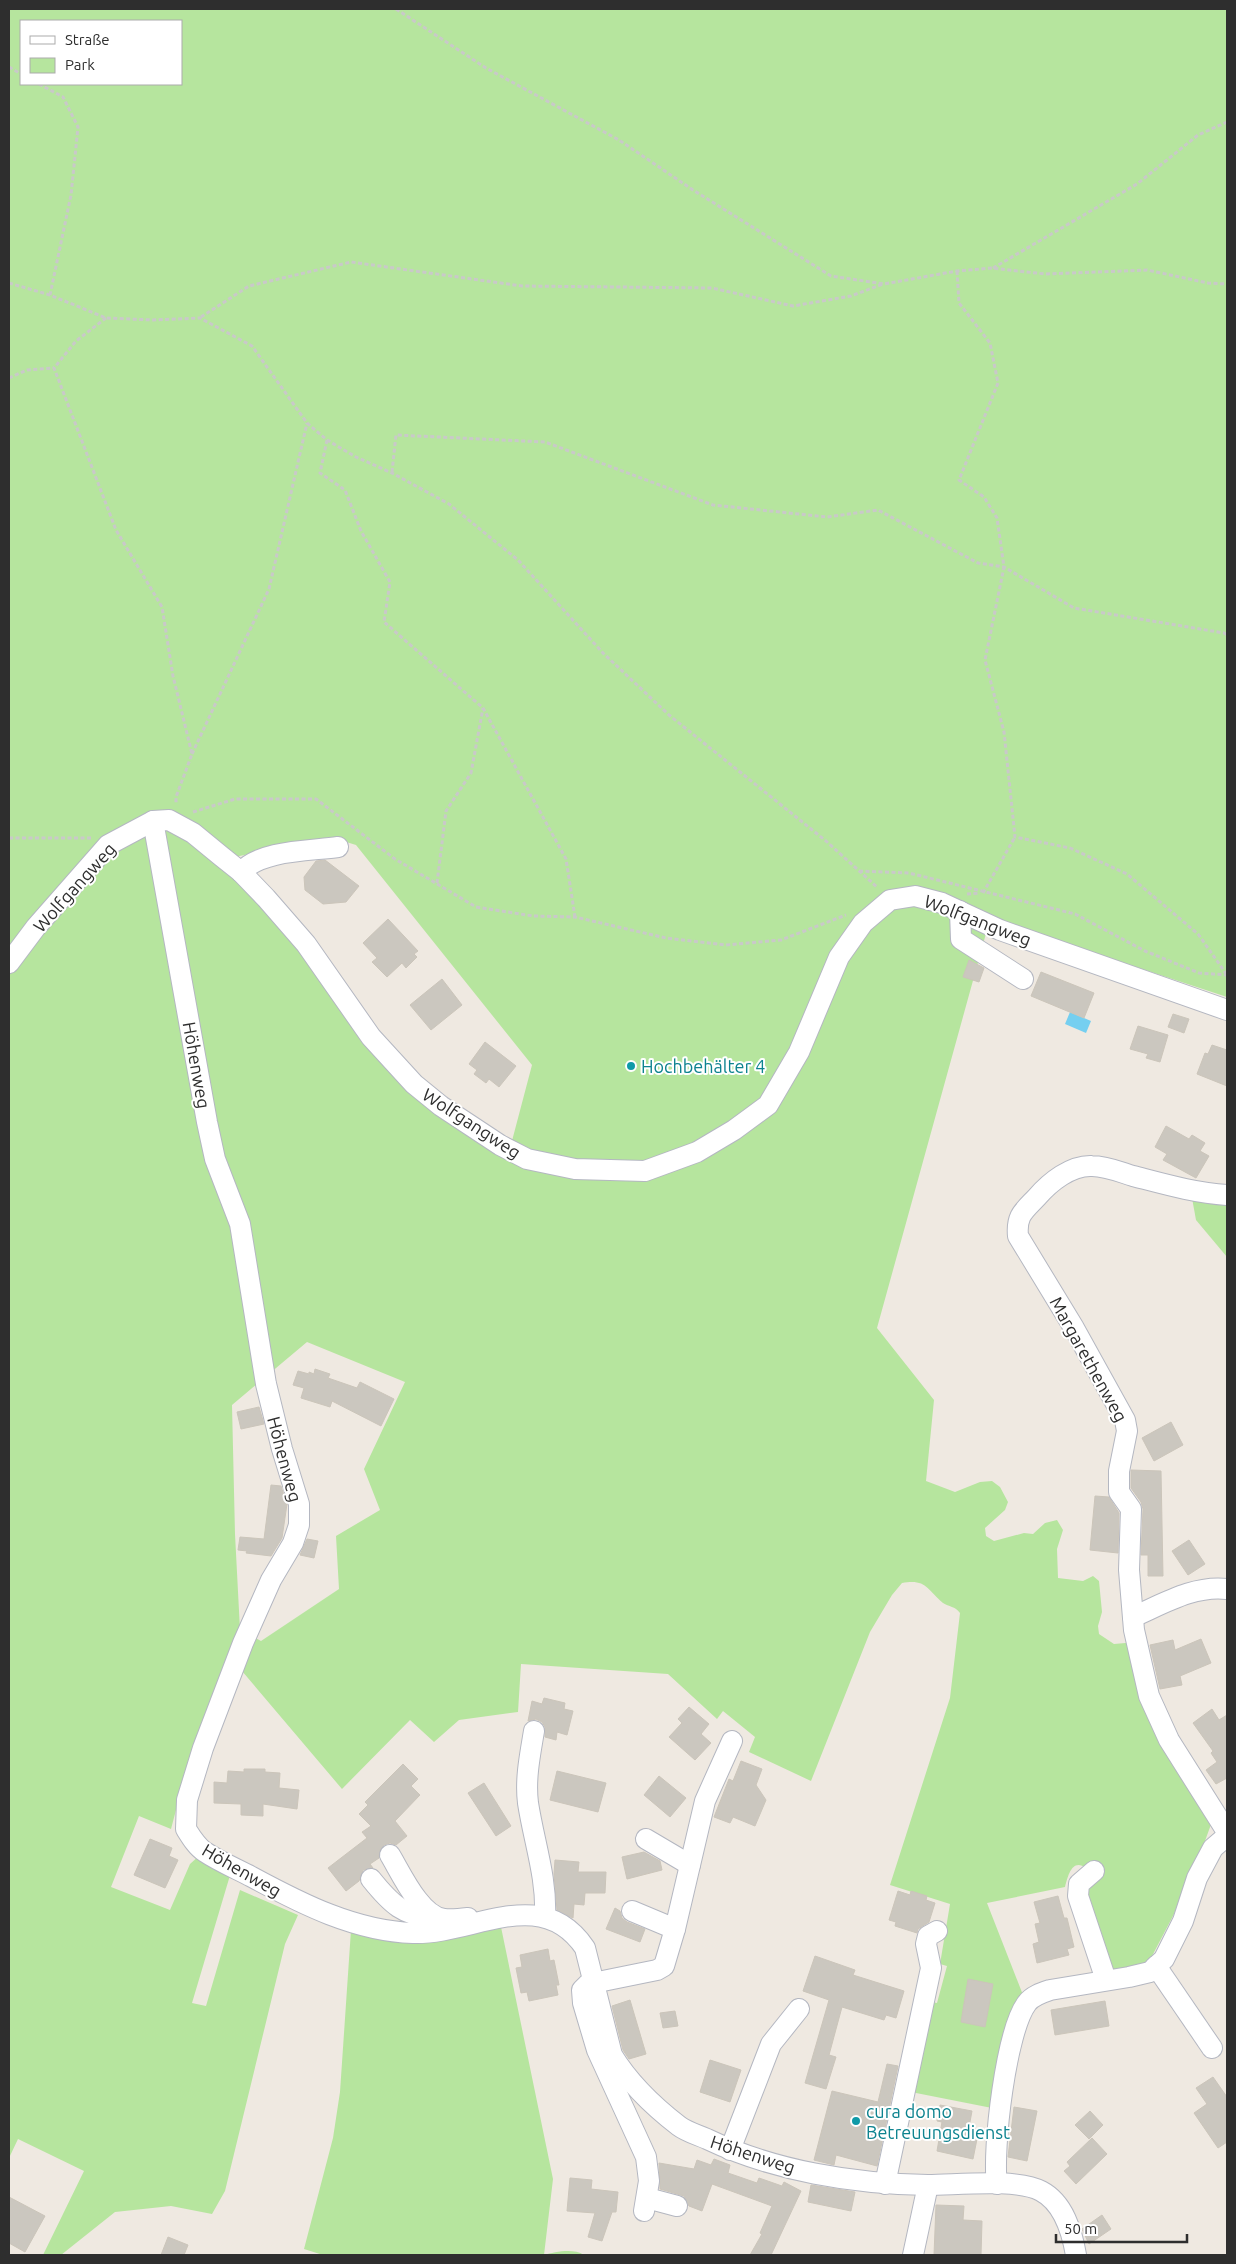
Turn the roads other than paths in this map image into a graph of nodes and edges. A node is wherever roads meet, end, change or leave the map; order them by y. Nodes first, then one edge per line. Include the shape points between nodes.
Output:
1 (153, 821) junction
2 (338, 847) dead end
3 (241, 872) junction
4 (960, 911) junction
5 (9, 963) edge
6 (1023, 978) dead end
7 (1227, 1010) edge
8 (1227, 1195) edge
9 (1227, 1588) edge
10 (1133, 1617) junction
11 (534, 1731) dead end
12 (732, 1741) dead end
13 (1227, 1834) edge
14 (646, 1839) dead end
15 (390, 1855) dead end
16 (690, 1865) junction
17 (1094, 1871) dead end
18 (371, 1879) dead end
19 (632, 1911) dead end
20 (499, 1917) junction
21 (545, 1917) junction
22 (443, 1919) junction
23 (675, 1929) junction
24 (937, 1931) dead end
25 (1156, 1966) junction
26 (1106, 1980) junction
27 (595, 1983) junction
28 (799, 2009) dead end
29 (1212, 2048) dead end
30 (730, 2150) junction
31 (885, 2184) junction
32 (997, 2184) junction
33 (928, 2185) junction
34 (677, 2206) dead end
35 (914, 2255) edge
36 (1076, 2255) edge

1 - 3 street, Wolfgangweg via 175,822
1 - 5 street, Wolfgangweg via 108,845
1 - 20 street, Höhenweg via 207,1122 215,1159 240,1224 266,1384 299,1504 299,1525 293,1543 271,1580 243,1643 203,1748 187,1800 186,1829 204,1852 304,1905 349,1922 382,1930 433,1934
2 - 3 street via 261,858
3 - 4 street, Wolfgangweg via 306,944 371,1037 414,1084 440,1106 500,1145 527,1159 575,1169 646,1171 697,1152 734,1130 768,1105 799,1052 839,957 862,923 890,900 915,896
4 - 6 street via 961,939
4 - 7 street, Wolfgangweg via 1000,930
8 - 10 street, Margarethenweg via 1092,1166 1058,1178 1018,1218 1018,1236 1125,1420 1128,1431 1119,1471 1120,1492 1131,1509 1129,1570
9 - 10 street via 1197,1589
10 - 13 street, Margarethenweg via 1149,1696 1168,1740
11 - 21 street via 527,1790 543,1876
12 - 16 street via 705,1801
13 - 25 street via 1213,1848 1197,1878 1183,1921 1164,1959
14 - 16 street
15 - 22 street via 422,1906 430,1914
16 - 23 street
17 - 26 street via 1080,1884 1078,1896
18 - 22 street via 388,1900 402,1910 414,1916
19 - 23 street
20 - 21 street, Höhenweg
20 - 22 street
21 - 27 street, Höhenweg via 565,1925 576,1935 585,1948
23 - 27 street via 664,1966
24 - 31 street via 928,1936 926,1944 931,1968
25 - 26 street via 1150,1972 1129,1978
25 - 29 street
26 - 32 street via 1039,1994 1022,2009 1000,2110 995,2152
27 - 30 street, Höhenweg via 612,2055 633,2085 680,2127
27 - 34 street via 582,1990 583,2003 597,2050 646,2157 650,2180 646,2204
28 - 30 street via 771,2044
30 - 31 street, Höhenweg via 800,2170
31 - 33 street, Höhenweg
32 - 33 street, Höhenweg
32 - 36 street, Höhenweg via 1030,2187 1048,2195 1068,2224
33 - 35 street

